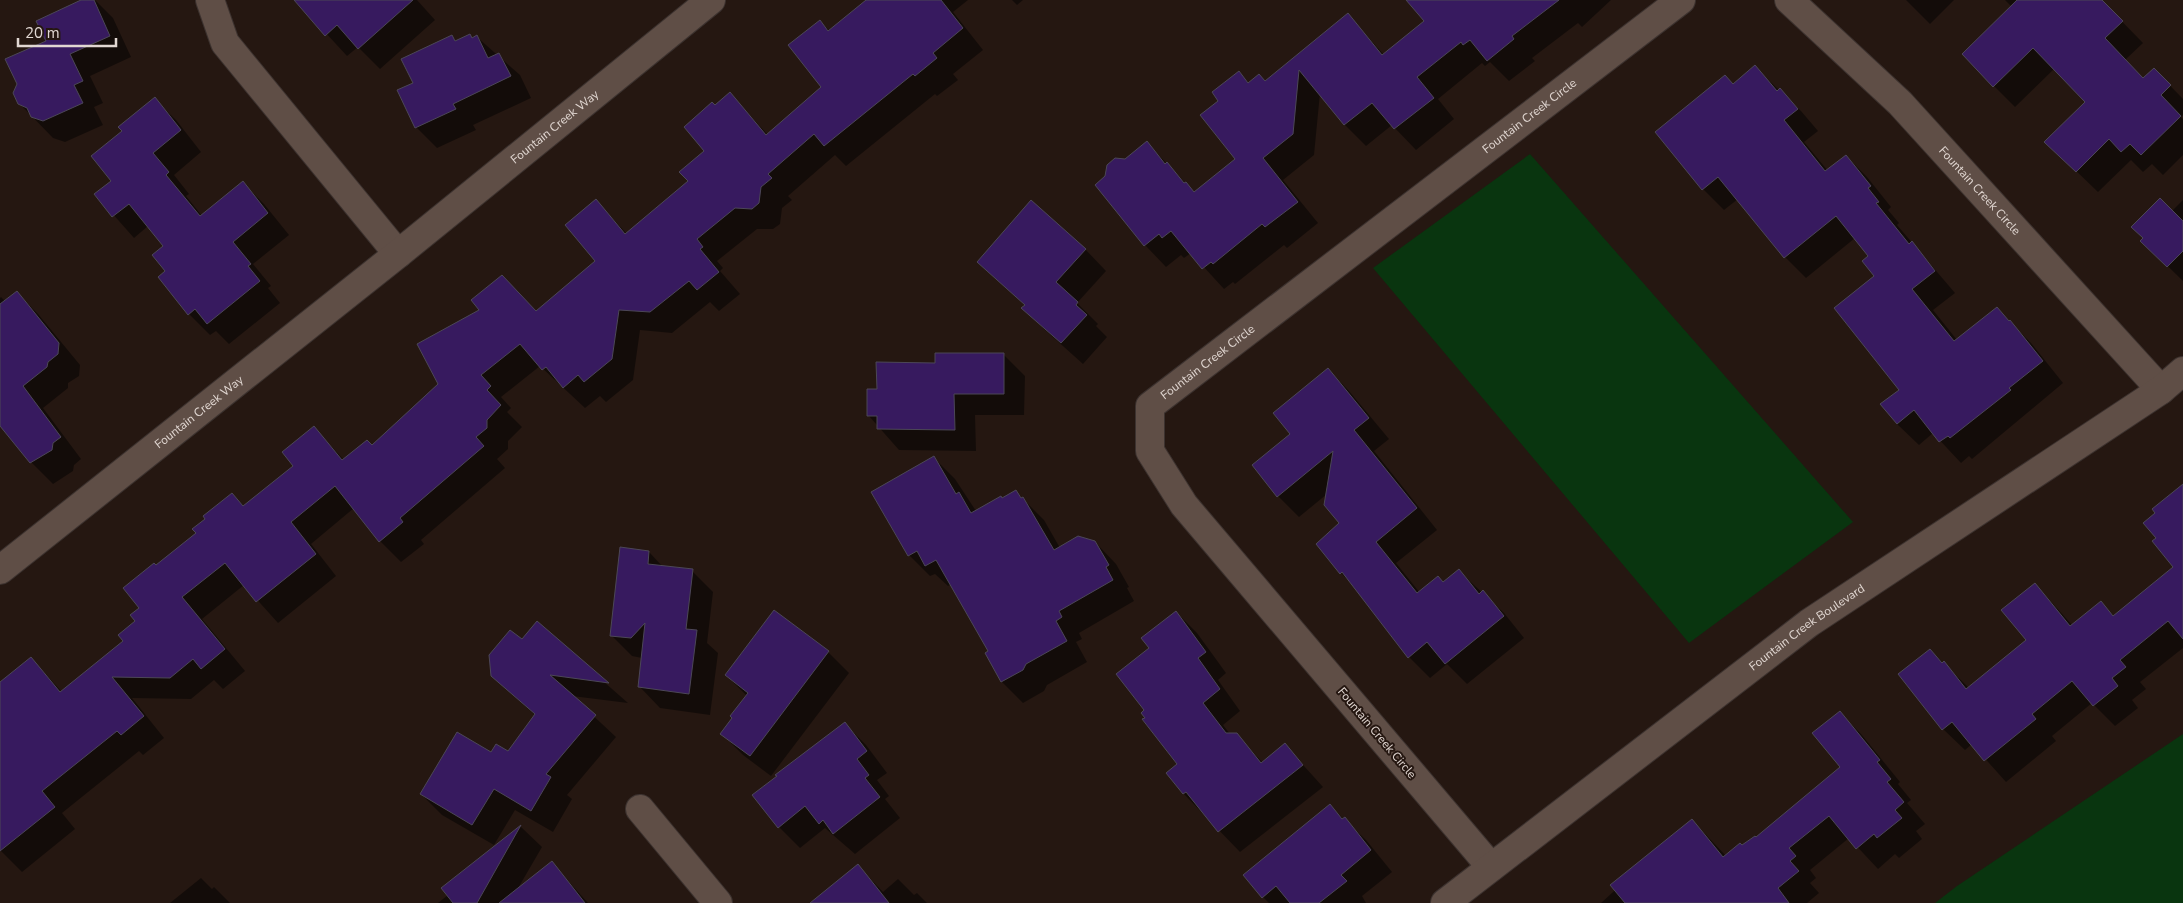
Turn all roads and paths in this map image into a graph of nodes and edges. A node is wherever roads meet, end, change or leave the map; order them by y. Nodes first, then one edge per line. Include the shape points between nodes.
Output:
1 (210, 0) edge
2 (711, 0) edge
3 (1680, 0) edge
4 (1789, 0) edge
5 (398, 254) junction
6 (2183, 371) edge
7 (2161, 390) junction
8 (0, 570) edge
9 (640, 809) dead end
10 (1491, 867) junction
11 (718, 903) edge
12 (1446, 903) edge

1 - 5 street via 225,43
2 - 5 street, Fountain Creek Way
3 - 10 street, Fountain Creek Circle via 1150,406 1150,451 1184,505
4 - 7 street, Fountain Creek Circle via 1900,103
5 - 8 street, Fountain Creek Way
6 - 7 street, Fountain Creek Boulevard
7 - 10 street, Fountain Creek Boulevard via 1809,623
9 - 11 street
10 - 12 street, Fountain Creek Boulevard

